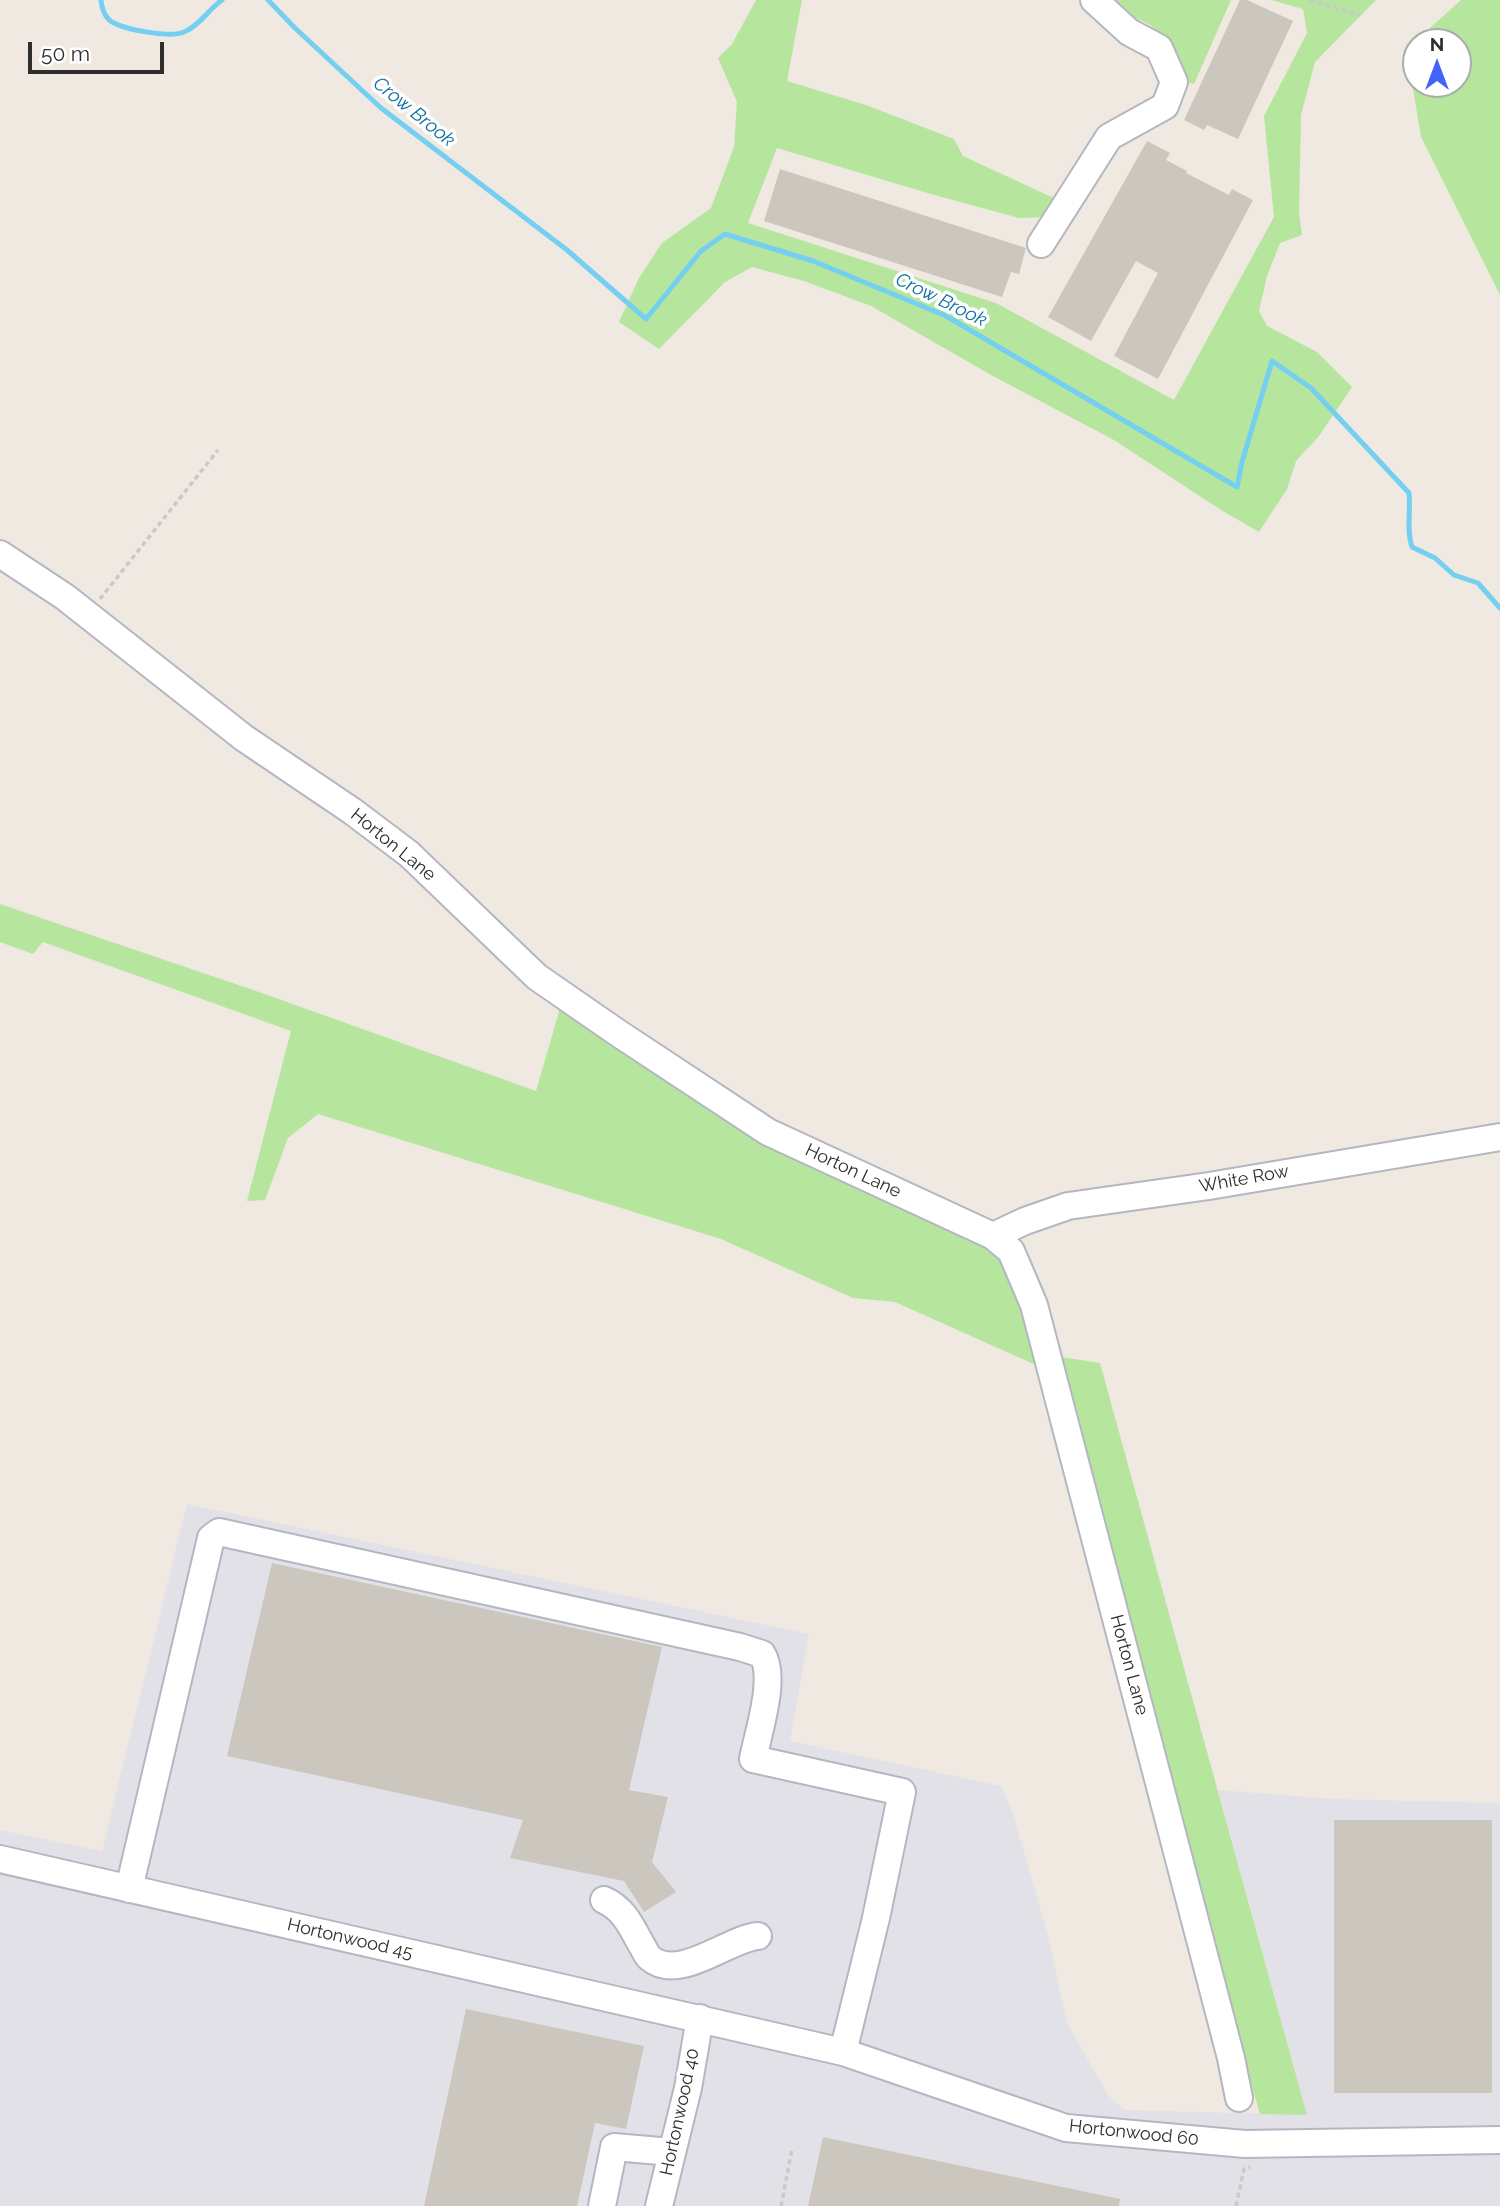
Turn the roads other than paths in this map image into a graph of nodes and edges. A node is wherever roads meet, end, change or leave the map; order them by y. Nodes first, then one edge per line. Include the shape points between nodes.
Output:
1 (1094, 0) edge
2 (1041, 244) dead end
3 (0, 554) edge
4 (1500, 1137) edge
5 (993, 1236) junction
6 (0, 1859) edge
7 (129, 1889) junction
8 (604, 1899) dead end
9 (758, 1936) dead end
10 (700, 2018) junction
11 (843, 2052) junction
12 (1239, 2098) dead end
13 (1500, 2140) edge
14 (672, 2152) junction
15 (602, 2206) edge
16 (660, 2206) edge

1 - 2 street via 1129,32 1159,48 1174,82 1165,106 1109,137
3 - 5 street, Horton Lane via 88,614 234,731 408,853 537,977 768,1132
4 - 5 street, White Row via 1068,1206
5 - 12 street, Horton Lane via 1011,1251 1034,1305
6 - 7 street, Hortonwood 45
7 - 10 street, Hortonwood 45
7 - 11 street via 211,1538 219,1532 740,1647 762,1654 768,1667 753,1759 902,1792
8 - 9 street via 623,1912 650,1959 659,1962 696,1961 748,1936
10 - 11 street, Hortonwood 60
10 - 14 street, Hortonwood 40
11 - 13 street, Hortonwood 60 via 1066,2128 1258,2144
14 - 15 street via 614,2147
14 - 16 street, Hortonwood 40

